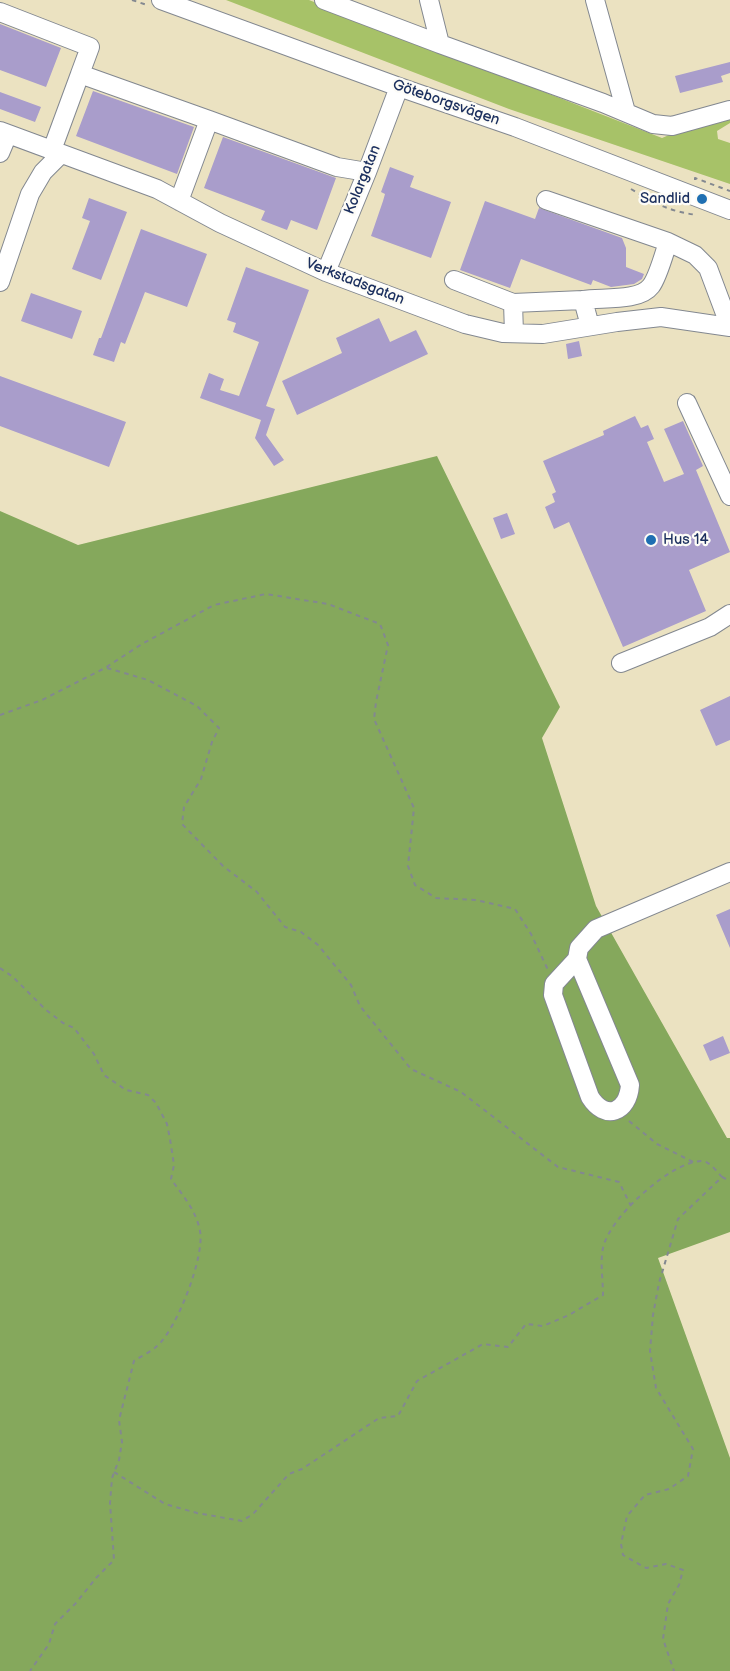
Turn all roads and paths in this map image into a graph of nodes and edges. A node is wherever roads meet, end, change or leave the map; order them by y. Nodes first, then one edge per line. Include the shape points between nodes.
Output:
1 (161, 0) edge
2 (324, 0) edge
3 (429, 0) edge
4 (595, 0) edge
5 (0, 12) edge
6 (440, 44) junction
7 (80, 74) junction
8 (399, 87) junction
9 (730, 110) edge
10 (626, 112) junction
11 (209, 120) junction
12 (4, 133) edge
13 (57, 152) junction
14 (0, 153) edge
15 (367, 172) junction
16 (694, 182) dead end
17 (730, 191) edge
18 (546, 200) dead end
19 (179, 201) junction
20 (730, 210) edge
21 (668, 242) junction
22 (326, 272) junction
23 (454, 280) dead end
24 (0, 282) edge
25 (583, 300) junction
26 (513, 303) junction
27 (590, 326) junction
28 (728, 326) edge
29 (514, 333) junction
30 (687, 403) dead end
31 (730, 496) edge
32 (730, 614) edge
33 (621, 663) dead end
34 (105, 668) junction
35 (0, 715) edge
36 (730, 872) edge
37 (577, 959) junction
38 (0, 968) edge
39 (554, 984) junction
40 (616, 1110) junction
41 (694, 1163) junction
42 (722, 1178) junction
43 (730, 1180) edge
44 (631, 1206) junction
45 (114, 1472) junction
46 (30, 1671) edge
47 (674, 1671) edge

1 - 8 street, Göteborgsvägen
2 - 6 street
3 - 6 street
4 - 10 street
5 - 7 street via 90,47
6 - 10 street
7 - 11 street
7 - 13 street
8 - 15 street, Kolargatan
8 - 20 street, Göteborgsvägen
9 - 10 street via 672,126
11 - 15 street via 337,167
11 - 19 street
12 - 13 street, Verkstadsgatan
12 - 14 street
13 - 19 street, Verkstadsgatan
13 - 24 street via 30,194
15 - 22 street, Kolargatan
16 - 17 path via 695,178
18 - 21 street
19 - 22 street, Verkstadsgatan
21 - 25 street via 652,286 644,292 633,297
21 - 28 street via 695,255 708,268
22 - 29 street, Verkstadsgatan via 465,324
23 - 26 street
25 - 26 street
25 - 27 street
26 - 29 street
27 - 28 street, Verkstadsgatan via 661,317
27 - 29 street, Verkstadsgatan via 543,334
30 - 31 street
32 - 33 street via 710,627
34 - 35 path via 42,700
34 - 39 path via 214,605 266,594 328,604 380,624 388,645 374,719 414,808 408,866 415,885 436,898 476,900 515,909
34 - 44 path via 148,680 197,706 219,728 201,779 184,807 182,824 223,866 257,892 285,927 301,932 318,945 411,1069 460,1092 558,1167 619,1182
36 - 37 street via 596,929 579,948
37 - 39 street
37 - 40 street via 630,1085 624,1106
38 - 45 path via 45,1009 74,1028 94,1054 104,1076 156,1102 170,1139 174,1165 171,1179 194,1210 201,1234 192,1280 174,1326 158,1346 134,1361 119,1420 122,1442
39 - 40 street via 553,995 590,1096 597,1108
40 - 41 path via 657,1144
41 - 42 path via 711,1164
41 - 44 path via 673,1172
42 - 43 path
42 - 47 path via 678,1219 653,1315 650,1351 656,1388 693,1449 688,1476 669,1490 645,1495 627,1516 621,1544 623,1555 646,1568 666,1564 683,1570 668,1604 663,1639
44 - 45 path via 617,1219 603,1247 603,1295 543,1326 526,1324 508,1347 483,1344 417,1381 398,1416 379,1418 302,1469 289,1473 243,1521 165,1503
45 - 46 path via 110,1503 114,1560 54,1624 49,1644

